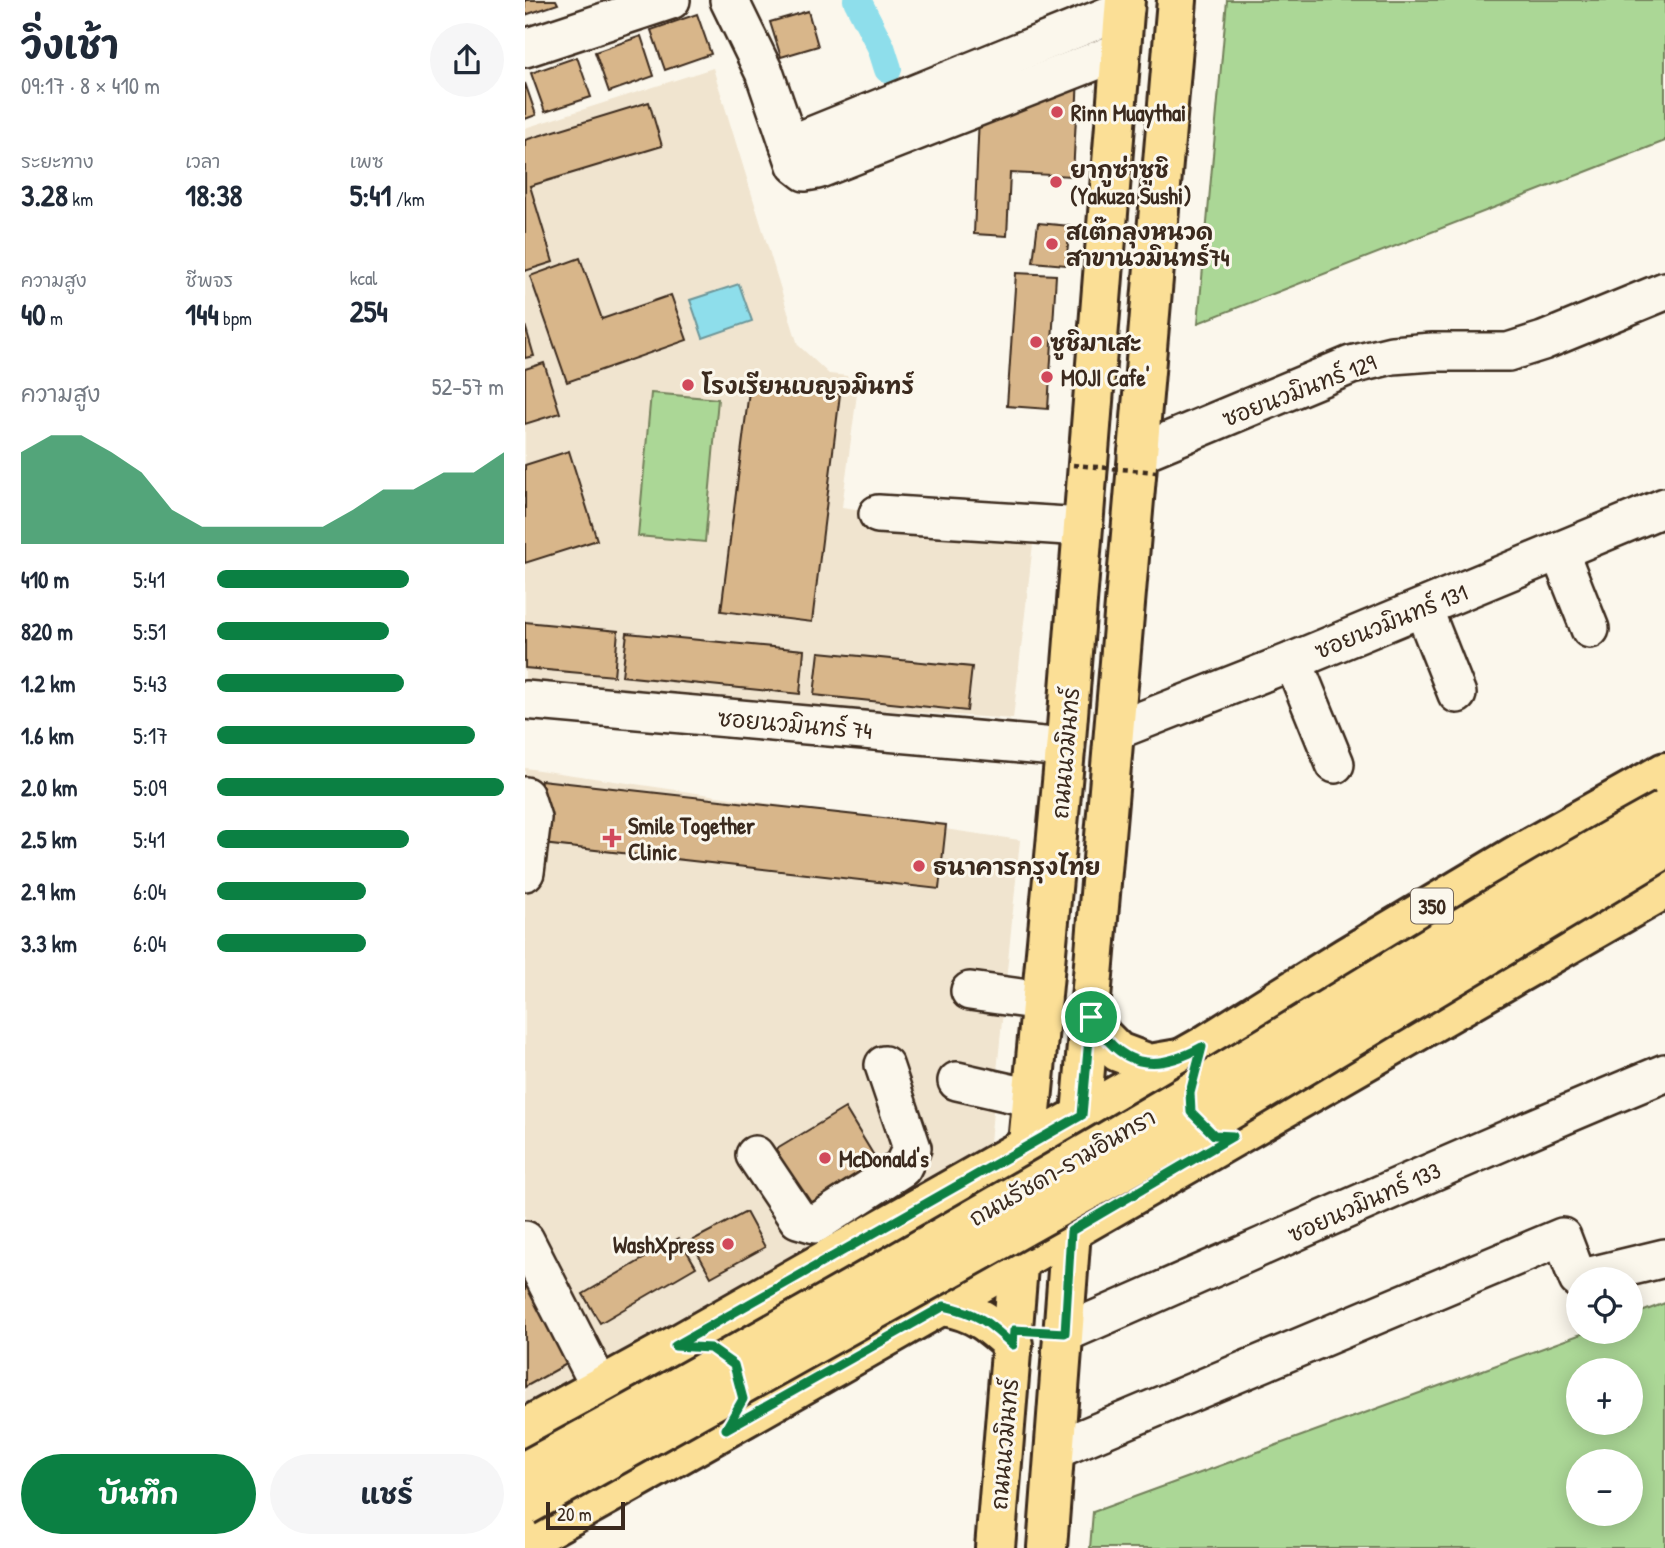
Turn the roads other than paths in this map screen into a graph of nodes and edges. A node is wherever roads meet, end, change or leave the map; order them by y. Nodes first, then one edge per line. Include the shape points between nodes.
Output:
1 (671, 0) edge
2 (729, 0) edge
3 (1177, 0) edge
4 (1125, 4) edge
5 (525, 48) edge
6 (1121, 51) junction
7 (789, 145) junction
8 (1665, 291) edge
9 (1147, 463) junction
10 (1665, 507) edge
11 (878, 514) dead end
12 (1083, 527) junction
13 (1559, 551) junction
14 (1423, 608) junction
15 (1590, 629) dead end
16 (1293, 661) junction
17 (1457, 694) dead end
18 (525, 700) edge
19 (1115, 731) junction
20 (1066, 748) junction
21 (1335, 764) dead end
22 (1665, 772) edge
23 (525, 796) edge
24 (1665, 810) edge
25 (1665, 849) edge
26 (525, 872) edge
27 (1665, 889) edge
28 (970, 991) dead end
29 (1042, 1001) junction
30 (1091, 1017) junction
31 (1191, 1053) junction
32 (884, 1065) dead end
33 (1665, 1073) edge
34 (957, 1081) dead end
35 (1032, 1098) junction
36 (1082, 1109) junction
37 (1233, 1136) junction
38 (1028, 1144) junction
39 (755, 1155) dead end
40 (1071, 1231) junction
41 (525, 1240) edge
42 (1665, 1258) edge
43 (1020, 1261) junction
44 (944, 1306) junction
45 (1065, 1333) junction
46 (1013, 1338) junction
47 (675, 1346) junction
48 (600, 1387) junction
49 (525, 1428) edge
50 (726, 1429) junction
51 (1055, 1450) junction
52 (525, 1471) edge
53 (525, 1506) edge
54 (525, 1541) edge
55 (995, 1548) edge
56 (1047, 1548) edge

1 - 5 street
2 - 7 street via 764,72
3 - 9 main road
4 - 6 main road, ถนนนวมินทร์
4 - 7 street
6 - 7 street via 817,170 805,172 796,165
6 - 12 main road, ถนนนวมินทร์
8 - 9 street, ซอยนวมินทร์ 129 via 1508,352 1392,355 1351,365
9 - 19 main road
10 - 13 street, ซอยนวมินทร์ 131
11 - 12 street
12 - 20 main road, ถนนนวมินทร์
13 - 14 street, ซอยนวมินทร์ 131
13 - 15 street
14 - 16 street, ซอยนวมินทร์ 131
14 - 17 street
16 - 19 street, ซอยนวมินทร์ 131
16 - 21 street
18 - 20 street, ซอยนวมินทร์ 74
19 - 30 main road
20 - 29 main road, ถนนนวมินทร์
22 - 31 main road, ถนนรัชดา-รามอินทรา / 350 via 1504,863
23 - 26 street via 532,818
24 - 52 main road, ถนนรัชดา-รามอินทรา / 350, bridge via 905,1259
25 - 53 main road, ถนนรัชดา-รามอินทรา, bridge via 1217,1118
27 - 37 main road
28 - 29 street
29 - 35 main road, ถนนนวมินทร์
30 - 31 main road via 1118,1052 1150,1064
30 - 36 main road
31 - 36 main road, ถนนรัชดา-รามอินทรา / 350
31 - 37 main road via 1191,1112 1214,1135
32 - 39 street via 912,1148 902,1168 815,1224 798,1219
33 - 45 street, ซอยนวมินทร์ 133
34 - 35 street
35 - 36 main road
35 - 38 main road, ถนนนวมินทร์
36 - 38 main road, ถนนรัชดา-รามอินทรา / 350
36 - 40 main road
37 - 40 main road
38 - 43 main road, ถนนนวมินทร์
38 - 47 main road, ถนนรัชดา-รามอินทรา / 350
40 - 43 main road
40 - 45 main road
41 - 48 street
42 - 51 street via 1578,1279 1562,1237
43 - 44 main road
43 - 46 main road, ถนนนวมินทร์
44 - 46 main road via 965,1310
44 - 50 main road
45 - 46 main road
45 - 51 main road
46 - 55 main road, ถนนนวมินทร์
47 - 48 main road, ถนนรัชดา-รามอินทรา / 350
47 - 50 main road via 710,1348 734,1365 743,1399
48 - 49 main road, ถนนรัชดา-รามอินทรา / 350
50 - 54 main road
51 - 56 main road

